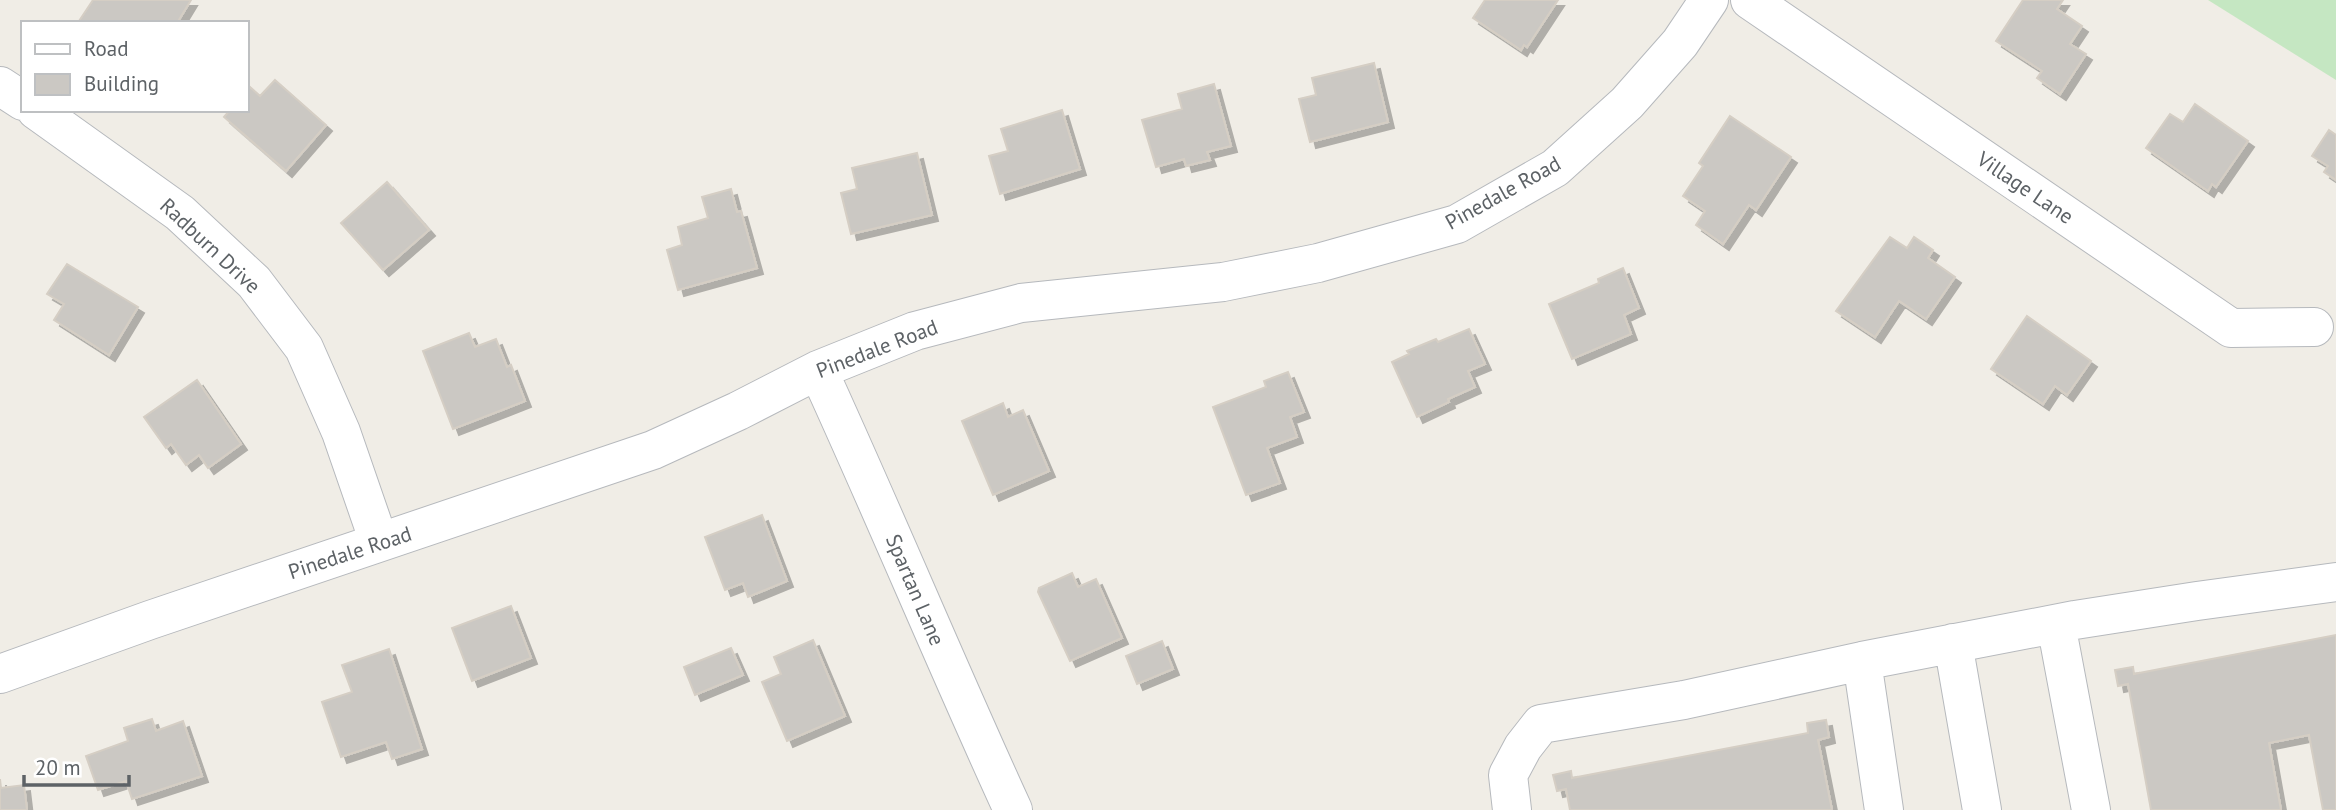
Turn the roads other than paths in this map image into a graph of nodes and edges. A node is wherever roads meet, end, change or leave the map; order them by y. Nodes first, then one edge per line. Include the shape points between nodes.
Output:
1 (1709, 0) edge
2 (1750, 0) edge
3 (0, 86) edge
4 (21, 100) edge
5 (39, 112) edge
6 (2314, 327) dead end
7 (818, 370) junction
8 (379, 542) junction
9 (2336, 582) edge
10 (2056, 624) junction
11 (1953, 643) junction
12 (1862, 661) junction
13 (0, 674) edge
14 (1013, 810) edge
15 (1512, 810) edge
16 (1884, 810) edge
17 (1982, 810) edge
18 (2091, 810) edge

1 - 7 street, Pinedale Road via 1680,43 1627,103 1555,168 1457,224 1318,263 1223,282 1021,303 915,331
2 - 6 street, Village Lane via 2231,328
3 - 4 street
5 - 8 street, Radburn Drive via 180,213 254,282 303,348 341,432
7 - 8 street, Pinedale Road via 653,450
7 - 14 street, Spartan Lane
8 - 13 street, Pinedale Road
9 - 10 street
10 - 11 street
10 - 18 street
11 - 12 street
11 - 17 street
12 - 15 street via 1684,700 1541,724 1508,775
12 - 16 street

